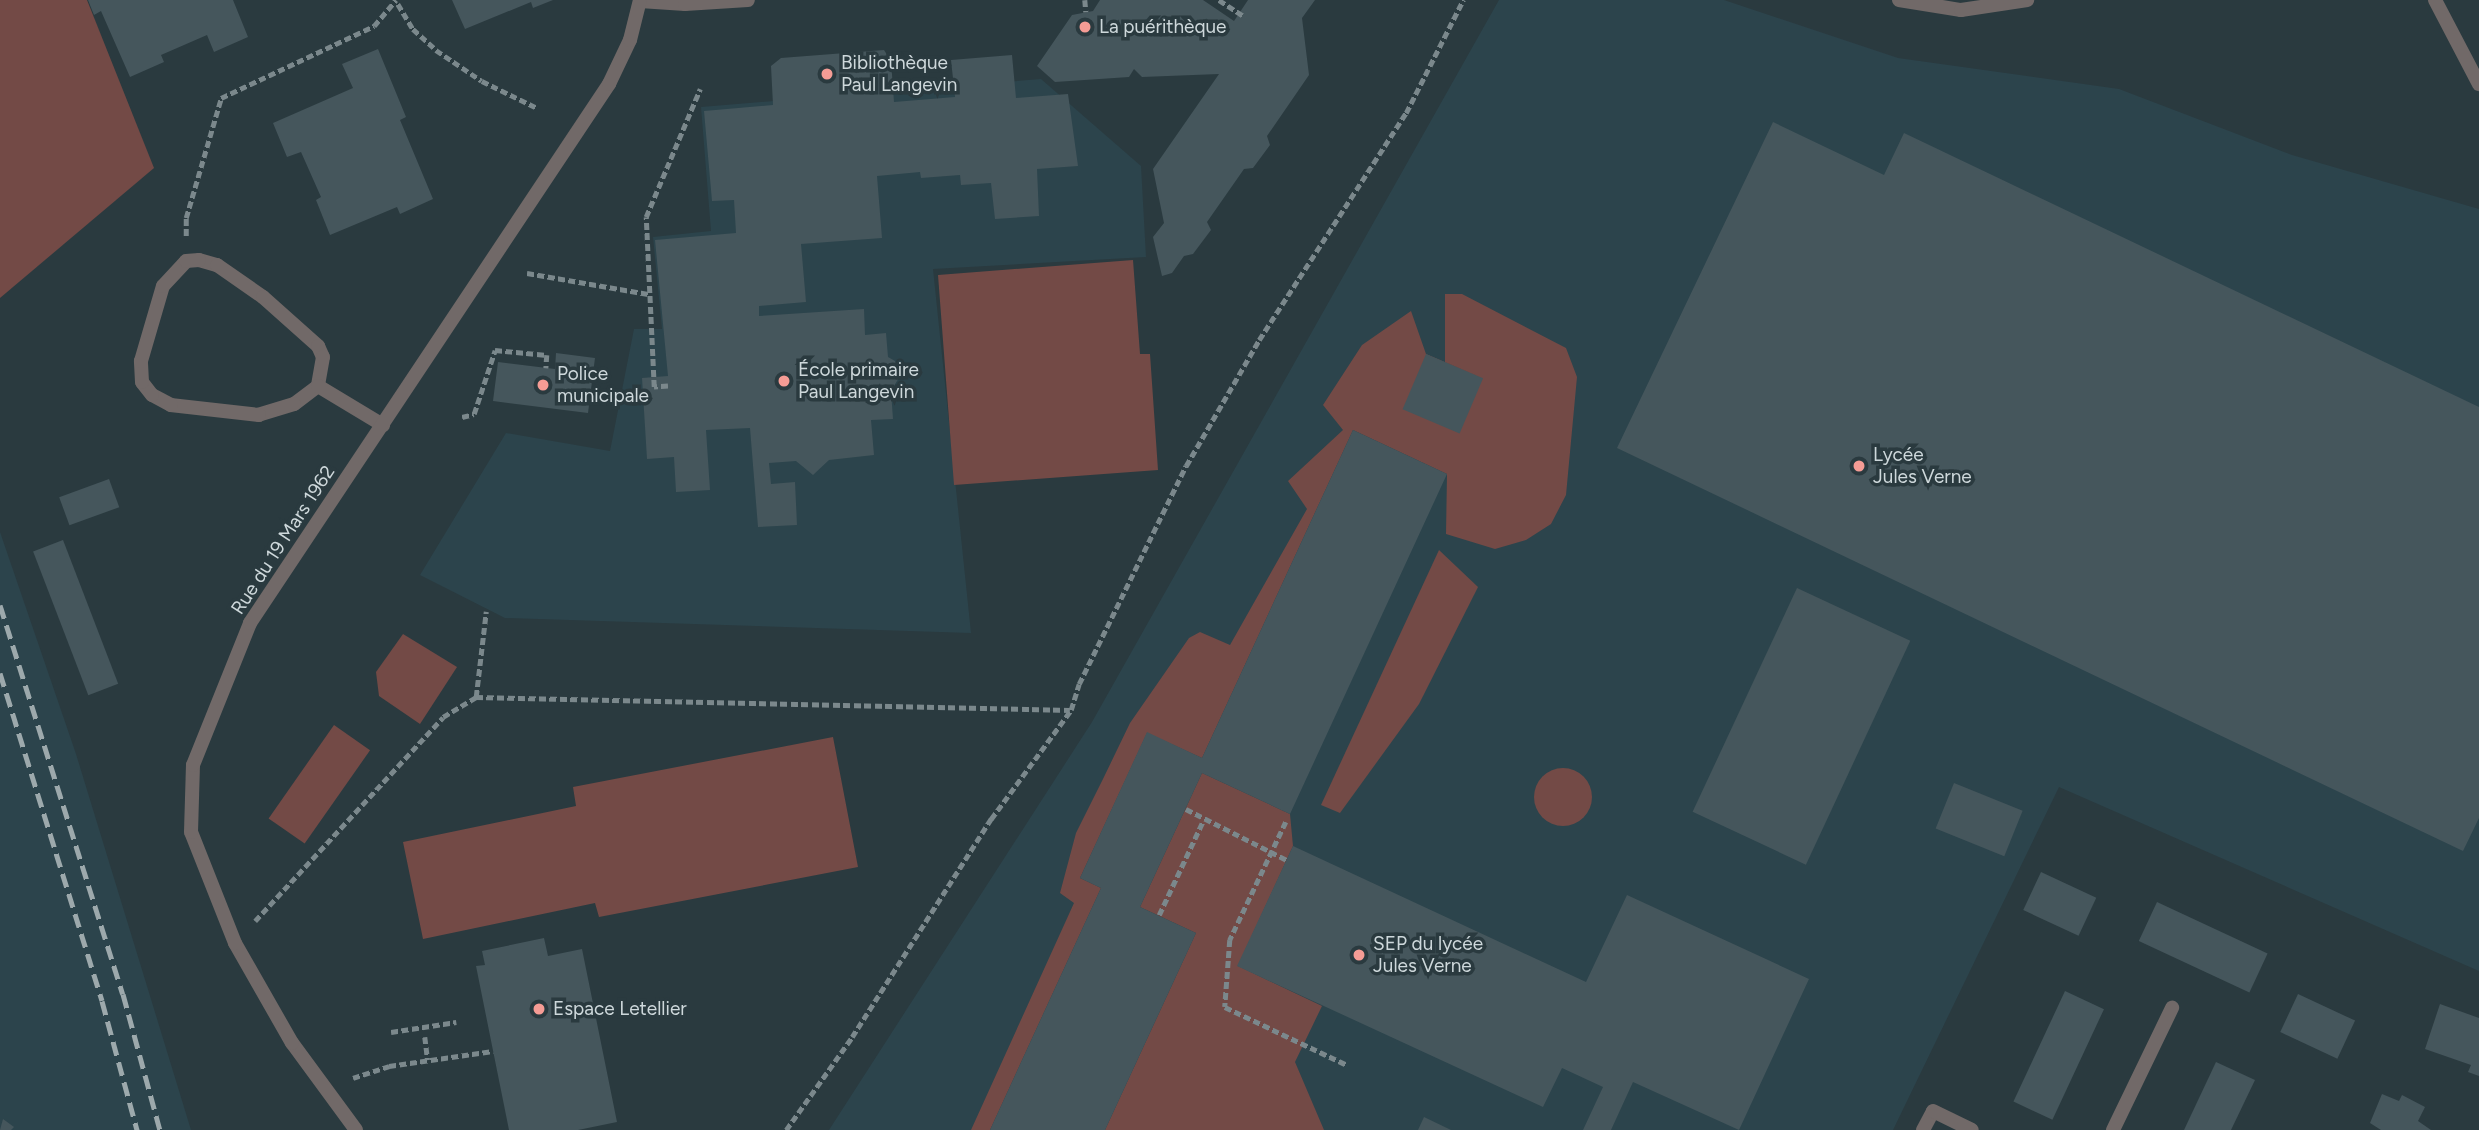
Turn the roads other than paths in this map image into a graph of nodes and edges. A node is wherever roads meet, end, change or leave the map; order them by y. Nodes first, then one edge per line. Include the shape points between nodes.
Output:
1 (640, 0) edge
2 (748, 0) edge
3 (1899, 0) edge
4 (2027, 0) edge
5 (2435, 0) edge
6 (2479, 85) edge
7 (317, 386) junction
8 (383, 425) junction
9 (2172, 1008) dead end
10 (356, 1130) edge
11 (1923, 1130) edge
12 (1972, 1130) edge
13 (2113, 1130) edge

1 - 2 street via 685,4
1 - 8 street, Rue du 19 Mars 1962 via 630,40 609,84
3 - 4 street via 1961,10
5 - 6 street
7 - 7 street via 323,357 318,346 217,265 186,261 163,286 141,361 142,382 152,395 171,405 259,415 294,404
7 - 8 street
8 - 10 street, Rue du 19 Mars 1962 via 250,623 202,735 188,811 199,857 235,943 292,1043
9 - 13 street
11 - 12 street via 1933,1111

